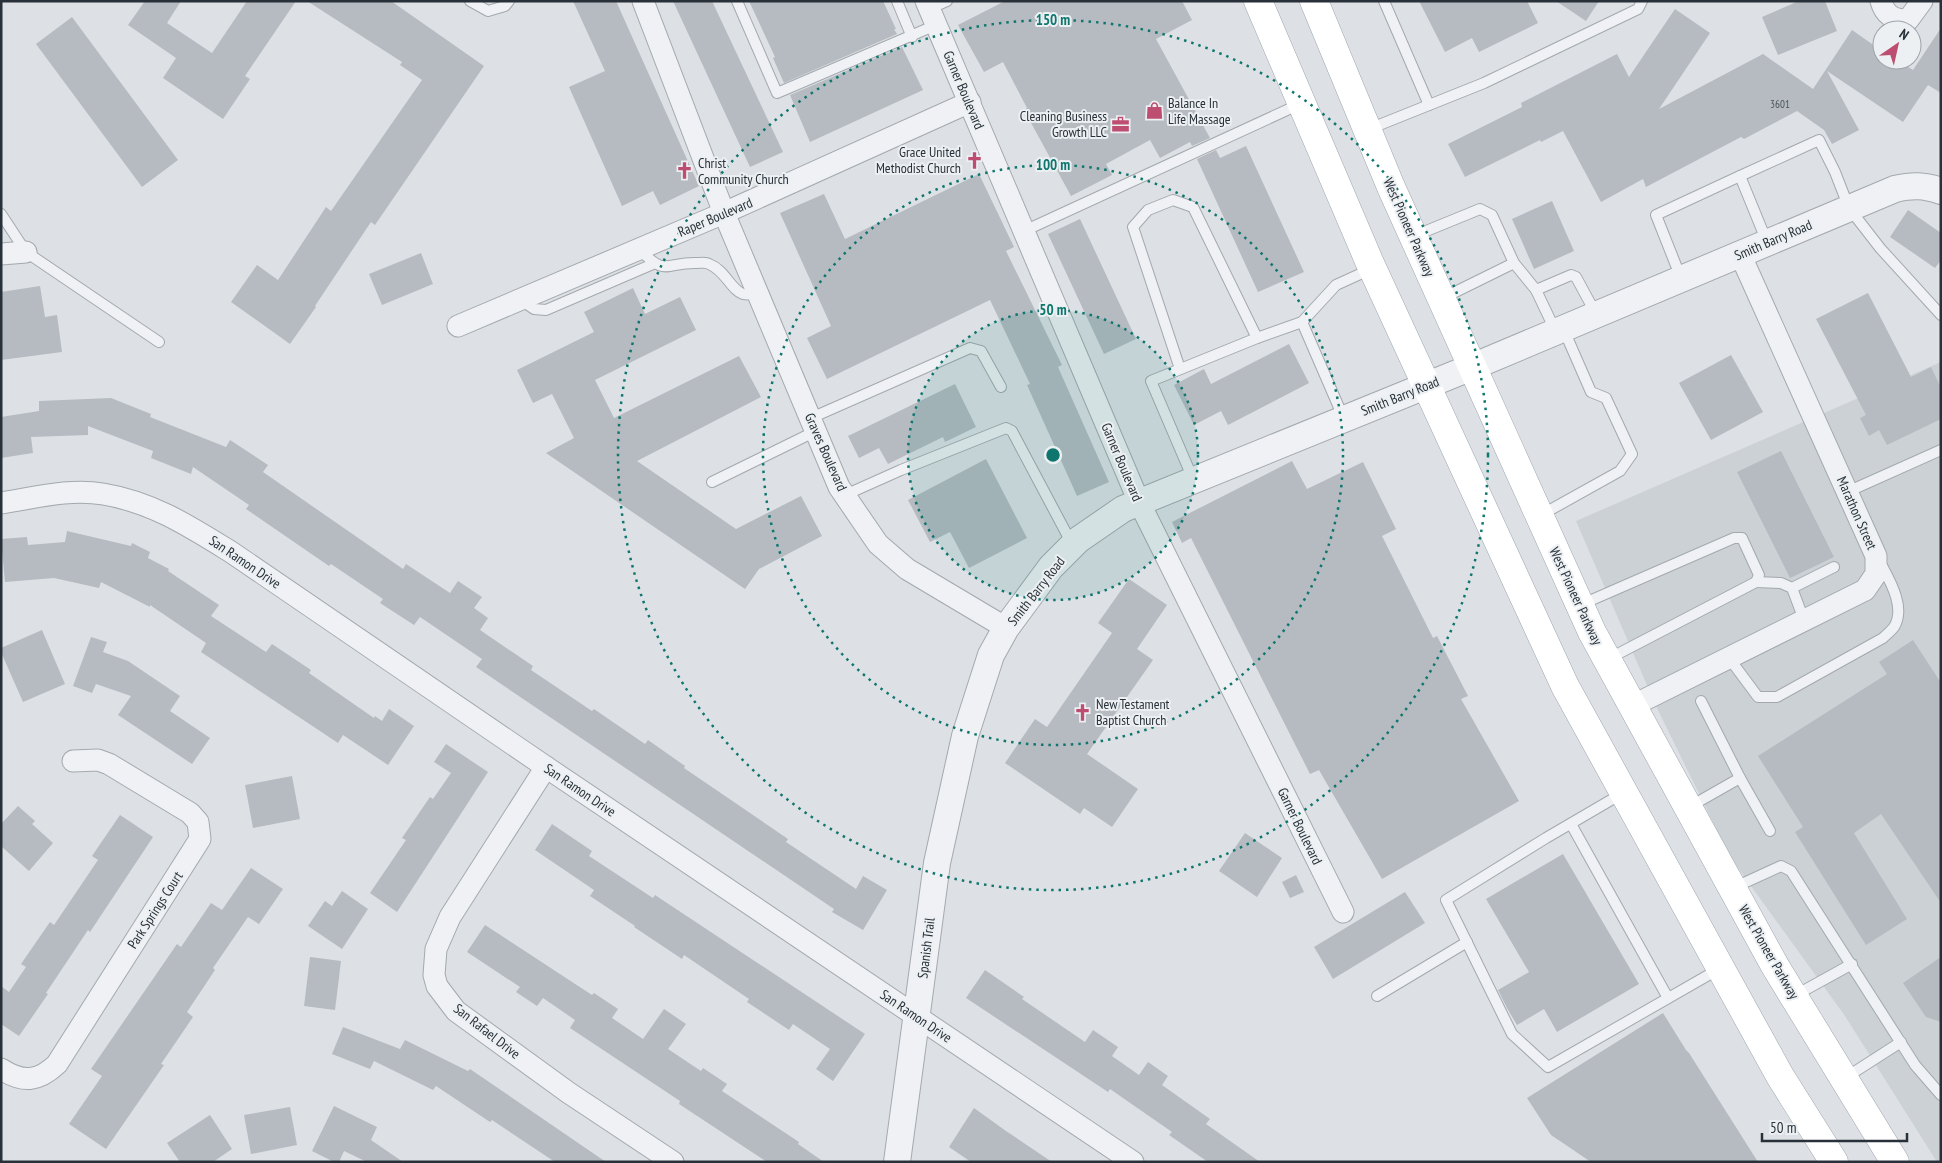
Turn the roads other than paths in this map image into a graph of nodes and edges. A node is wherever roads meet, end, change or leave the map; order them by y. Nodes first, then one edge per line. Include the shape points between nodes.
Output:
1 (470, 1) edge
2 (509, 1) edge
3 (643, 1) edge
4 (737, 1) edge
5 (898, 1) edge
6 (1258, 1) edge
7 (1314, 1) edge
8 (1384, 1) edge
9 (1642, 1) edge
10 (1881, 1) edge
11 (1922, 1) edge
12 (934, 9) edge
13 (912, 36) junction
14 (970, 102) junction
15 (1302, 103) junction
16 (1429, 105) junction
17 (1367, 130) junction
18 (1740, 176) junction
19 (1941, 191) edge
20 (1849, 208) junction
21 (724, 213) junction
22 (1, 214) edge
23 (1024, 232) junction
24 (1413, 236) junction
25 (1767, 242) junction
26 (26, 252) junction
27 (1, 254) edge
28 (1740, 254) junction
29 (646, 257) junction
30 (1514, 263) junction
31 (1372, 268) junction
32 (1681, 278) junction
33 (1536, 290) junction
34 (758, 293) junction
35 (1440, 299) junction
36 (1596, 314) junction
37 (1941, 315) edge
38 (1302, 322) junction
39 (458, 326) dead end
40 (1559, 329) junction
41 (1257, 338) junction
42 (159, 342) dead end
43 (1472, 367) junction
44 (1180, 369) junction
45 (1426, 385) junction
46 (1001, 387) dead end
47 (1344, 419) junction
48 (813, 425) junction
49 (1941, 450) edge
50 (1193, 480) junction
51 (712, 482) dead end
52 (1847, 492) junction
53 (845, 495) junction
54 (1139, 502) junction
55 (1, 503) edge
56 (1539, 516) junction
57 (1073, 545) junction
58 (1876, 556) junction
59 (1834, 567) dead end
60 (1756, 582) junction
61 (1792, 588) junction
62 (1579, 605) junction
63 (1804, 620) junction
64 (1006, 628) junction
65 (1729, 658) junction
66 (1607, 660) junction
67 (1701, 701) dead end
68 (1632, 706) junction
69 (965, 736) joint
70 (73, 761) dead end
71 (546, 767) junction
72 (1740, 778) junction
73 (1624, 792) junction
74 (1688, 808) junction
75 (1571, 824) junction
76 (1770, 831) dead end
77 (1732, 888) junction
78 (1343, 912) dead end
79 (1467, 942) junction
80 (1852, 964) junction
81 (1720, 968) junction
82 (1377, 996) dead end
83 (1794, 996) junction
84 (1668, 998) junction
85 (917, 1017) junction
86 (1900, 1042) junction
87 (1, 1070) edge
88 (1844, 1078) junction
89 (1941, 1095) edge
90 (673, 1162) edge
91 (897, 1162) edge
92 (1133, 1162) edge
93 (1834, 1162) edge
94 (1895, 1162) edge

1 - 2 lane via 488,11 505,6
3 - 21 street, Graves Boulevard
4 - 13 lane via 777,93
5 - 13 lane
6 - 15 main road
7 - 17 main road, West Pioneer Parkway
8 - 16 lane
9 - 16 lane via 1638,10 1484,83
10 - 11 street via 1887,15 1900,20 1908,20
12 - 13 lane
12 - 14 street, Garner Boulevard
14 - 21 street, Raper Boulevard
14 - 23 street, Garner Boulevard
15 - 23 lane
15 - 31 main road
16 - 17 lane
17 - 24 main road, West Pioneer Parkway
18 - 20 lane via 1819,140
18 - 25 lane
18 - 32 lane via 1656,215
19 - 20 street, Smith Barry Road via 1911,185
20 - 25 street, Smith Barry Road
20 - 37 lane via 1880,248
21 - 29 street, Raper Boulevard
21 - 34 street, Graves Boulevard
22 - 26 lane
23 - 54 street, Garner Boulevard
24 - 30 lane via 1480,209 1492,214
24 - 35 main road, West Pioneer Parkway
25 - 28 street, Smith Barry Road
26 - 27 street
26 - 42 lane
28 - 32 street, Smith Barry Road
28 - 52 street, Marathon Street
29 - 34 lane via 668,268 708,263 743,294
29 - 39 street, Raper Boulevard via 520,299
30 - 33 lane
30 - 35 lane
31 - 38 lane via 1336,285
31 - 45 main road
32 - 36 street, Smith Barry Road
33 - 36 lane via 1571,275 1576,277
33 - 40 lane
34 - 48 street, Graves Boulevard
35 - 43 main road, West Pioneer Parkway
36 - 40 street, Smith Barry Road
38 - 41 lane
38 - 47 lane
40 - 43 street, Smith Barry Road
40 - 56 lane via 1591,392 1606,398 1632,454 1620,471
41 - 44 lane
41 - 44 lane via 1193,207 1173,200 1148,210 1133,227
43 - 45 street, Smith Barry Road
43 - 56 main road, West Pioneer Parkway
44 - 50 lane via 1151,380
45 - 47 street, Smith Barry Road
45 - 73 main road via 1565,686
46 - 48 lane via 981,351 970,348
47 - 50 street, Smith Barry Road
48 - 51 lane
48 - 53 street, Graves Boulevard
49 - 52 lane
50 - 54 street, Smith Barry Road
52 - 58 street, Marathon Street
53 - 57 lane via 1006,428 1012,431
53 - 64 street, Graves Boulevard via 878,544 907,569
54 - 57 street, Smith Barry Road via 1123,509
54 - 78 street, Garner Boulevard
55 - 71 street, San Ramon Drive via 66,493 102,494 155,508 184,522
56 - 62 main road, West Pioneer Parkway
57 - 64 street, Smith Barry Road via 1051,567
58 - 63 street, Marathon Street via 1876,574 1865,590
58 - 65 lane via 1897,599 1894,626 1883,638 1777,698 1758,697
59 - 61 lane
60 - 61 lane via 1781,583
60 - 62 lane via 1759,575 1742,538 1734,538
60 - 66 lane
61 - 63 lane
62 - 66 main road, West Pioneer Parkway
63 - 65 street, Marathon Street
64 - 69 street, Smith Barry Road via 991,655
65 - 68 street, Marathon Street
66 - 68 main road, West Pioneer Parkway
67 - 72 lane
68 - 74 main road, West Pioneer Parkway
69 - 85 street, Spanish Trail via 937,862
70 - 87 street, Park Springs Court via 98,760 109,764 190,813 198,822 200,839 57,1064 48,1072 30,1079 17,1078
71 - 85 street, San Ramon Drive
71 - 90 street, San Rafael Drive via 450,917 436,949 434,974 437,986 456,1011 569,1093
72 - 74 lane
72 - 76 lane
73 - 75 lane
73 - 81 main road
74 - 77 main road, West Pioneer Parkway
75 - 79 lane via 1446,900
75 - 84 lane
77 - 80 lane via 1781,866 1791,871
77 - 83 main road, West Pioneer Parkway
79 - 82 lane
79 - 84 lane via 1512,1034 1548,1067
80 - 83 lane
80 - 86 lane
81 - 84 lane
81 - 93 main road via 1780,1076
83 - 88 main road, West Pioneer Parkway
85 - 91 street, Spanish Trail
85 - 92 street, San Ramon Drive
86 - 88 lane
86 - 89 lane
88 - 94 main road, West Pioneer Parkway

